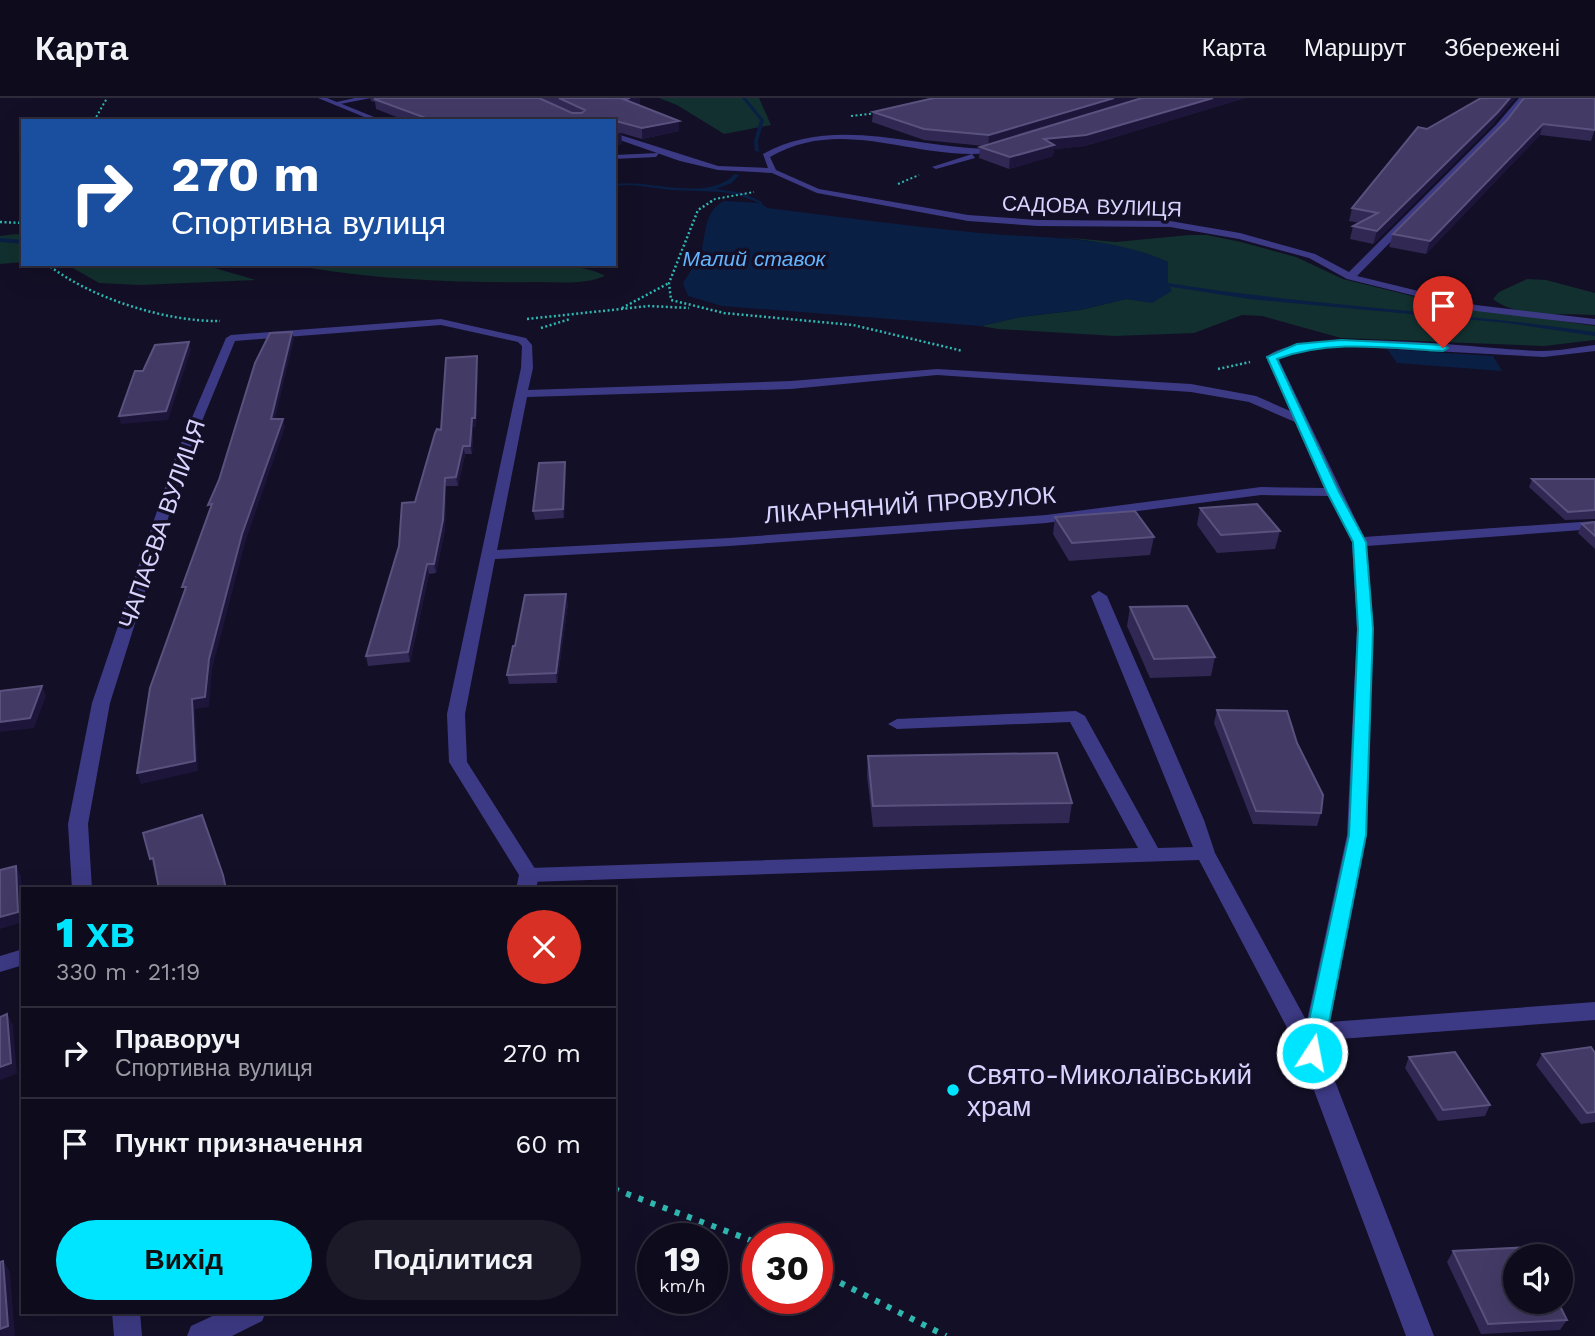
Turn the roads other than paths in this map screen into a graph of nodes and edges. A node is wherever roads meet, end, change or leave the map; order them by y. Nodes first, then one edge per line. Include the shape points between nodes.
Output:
1 (321, 98) edge
2 (368, 98) edge
3 (1522, 98) edge
4 (335, 103) junction
5 (376, 119) edge
6 (616, 136) edge
7 (647, 146) junction
8 (1000, 147) edge
9 (987, 151) junction
10 (635, 154) junction
11 (675, 156) junction
12 (616, 157) edge
13 (936, 167) dead end
14 (773, 171) junction
15 (1350, 277) junction
16 (1595, 322) edge
17 (1595, 348) edge
18 (520, 394) junction
19 (1301, 421) junction
20 (1333, 492) junction
21 (1595, 525) edge
22 (1359, 542) junction
23 (490, 555) junction
24 (1099, 596) dead end
25 (897, 724) dead end
26 (1205, 853) junction
27 (1152, 855) junction
28 (528, 882) edge
29 (82, 887) edge
30 (21, 958) edge
31 (0, 964) edge
32 (1595, 1011) edge
33 (1314, 1042) junction
34 (126, 1314) edge
35 (248, 1314) edge
36 (128, 1336) edge
37 (201, 1336) edge
38 (1420, 1336) edge

1 - 4 street
2 - 4 street
3 - 15 street via 1499,127
4 - 5 street
6 - 7 street
7 - 10 street
7 - 11 street
8 - 9 street
9 - 13 street
9 - 14 street via 960,152 844,136 807,139 781,144 766,156
10 - 11 street
10 - 12 street
11 - 14 street via 718,167
14 - 15 street, САДОВА ВУЛИЦЯ via 817,191 968,218 1170,225 1240,236 1312,256
15 - 16 street, САДОВА ВУЛИЦЯ via 1476,308
17 - 19 street via 1544,354 1341,343 1297,347 1272,357
18 - 19 street via 791,385 937,372 1191,388 1252,398
18 - 23 street
18 - 29 street, ЧАПАЄВА ВУЛИЦЯ via 527,368 527,345 522,340 441,322 231,338 182,455 101,703 78,824
19 - 20 street
20 - 22 street
20 - 23 street, ЛІКАРНЯНИЙ ПРОВУЛОК via 1261,491 1046,519
21 - 22 street
22 - 33 street via 1365,629 1357,835
23 - 28 street via 456,714 458,762
24 - 26 street
25 - 27 street via 1076,716
26 - 27 street
26 - 33 street
27 - 28 street
30 - 31 street
32 - 33 street
33 - 38 street
34 - 36 street
35 - 37 street

